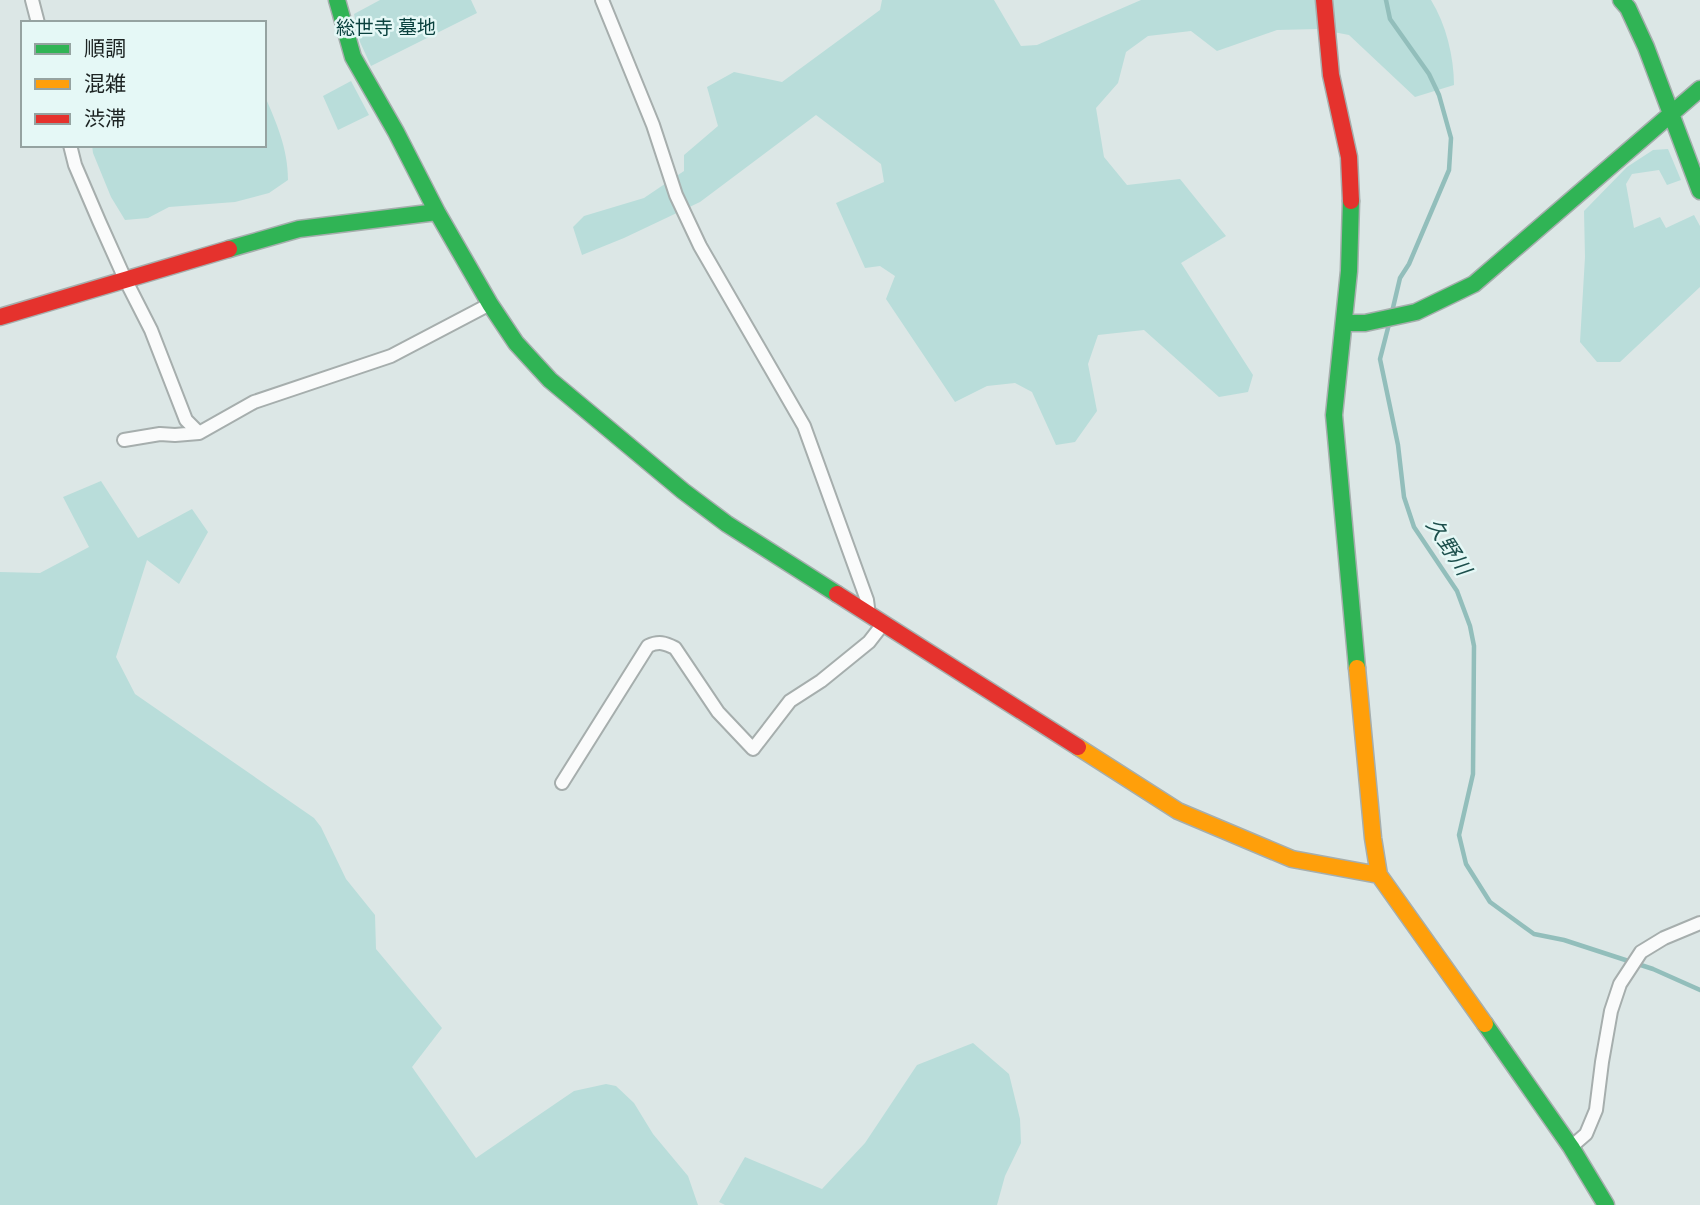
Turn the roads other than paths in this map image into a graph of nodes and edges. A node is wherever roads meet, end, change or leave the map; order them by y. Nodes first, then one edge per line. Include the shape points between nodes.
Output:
1 (32, 0) edge
2 (337, 0) edge
3 (602, 0) edge
4 (1324, 0) edge
5 (1621, 0) edge
6 (37, 21) edge
7 (1700, 89) edge
8 (1672, 114) junction
9 (70, 147) edge
10 (1700, 191) edge
11 (436, 212) junction
12 (125, 279) junction
13 (490, 304) junction
14 (0, 317) edge
15 (1345, 323) junction
16 (199, 433) junction
17 (124, 440) dead end
18 (869, 615) junction
19 (883, 624) junction
20 (562, 783) dead end
21 (1379, 875) junction
22 (1700, 923) edge
23 (1571, 1147) junction
24 (1606, 1205) edge

1 - 6 street
2 - 11 street via 353,57
3 - 18 street via 700,246 804,426
4 - 15 street via 1331,75 1349,157
5 - 8 street via 1646,47
7 - 8 street
8 - 10 street
8 - 15 street via 1474,284 1416,312
9 - 12 street
11 - 12 street via 299,229
11 - 13 street
12 - 14 street
12 - 16 street via 151,330 186,420
13 - 16 street via 391,356 254,402
13 - 18 street via 516,343 550,380 673,482 727,524
15 - 21 street via 1334,415
16 - 17 street
18 - 19 street
19 - 20 street via 869,642 790,701 752,749 718,712 675,648 665,643 648,646
19 - 21 street via 1178,811 1292,859
21 - 23 street
22 - 23 street via 1641,952 1620,984 1611,1011 1596,1111 1586,1135
23 - 24 street

